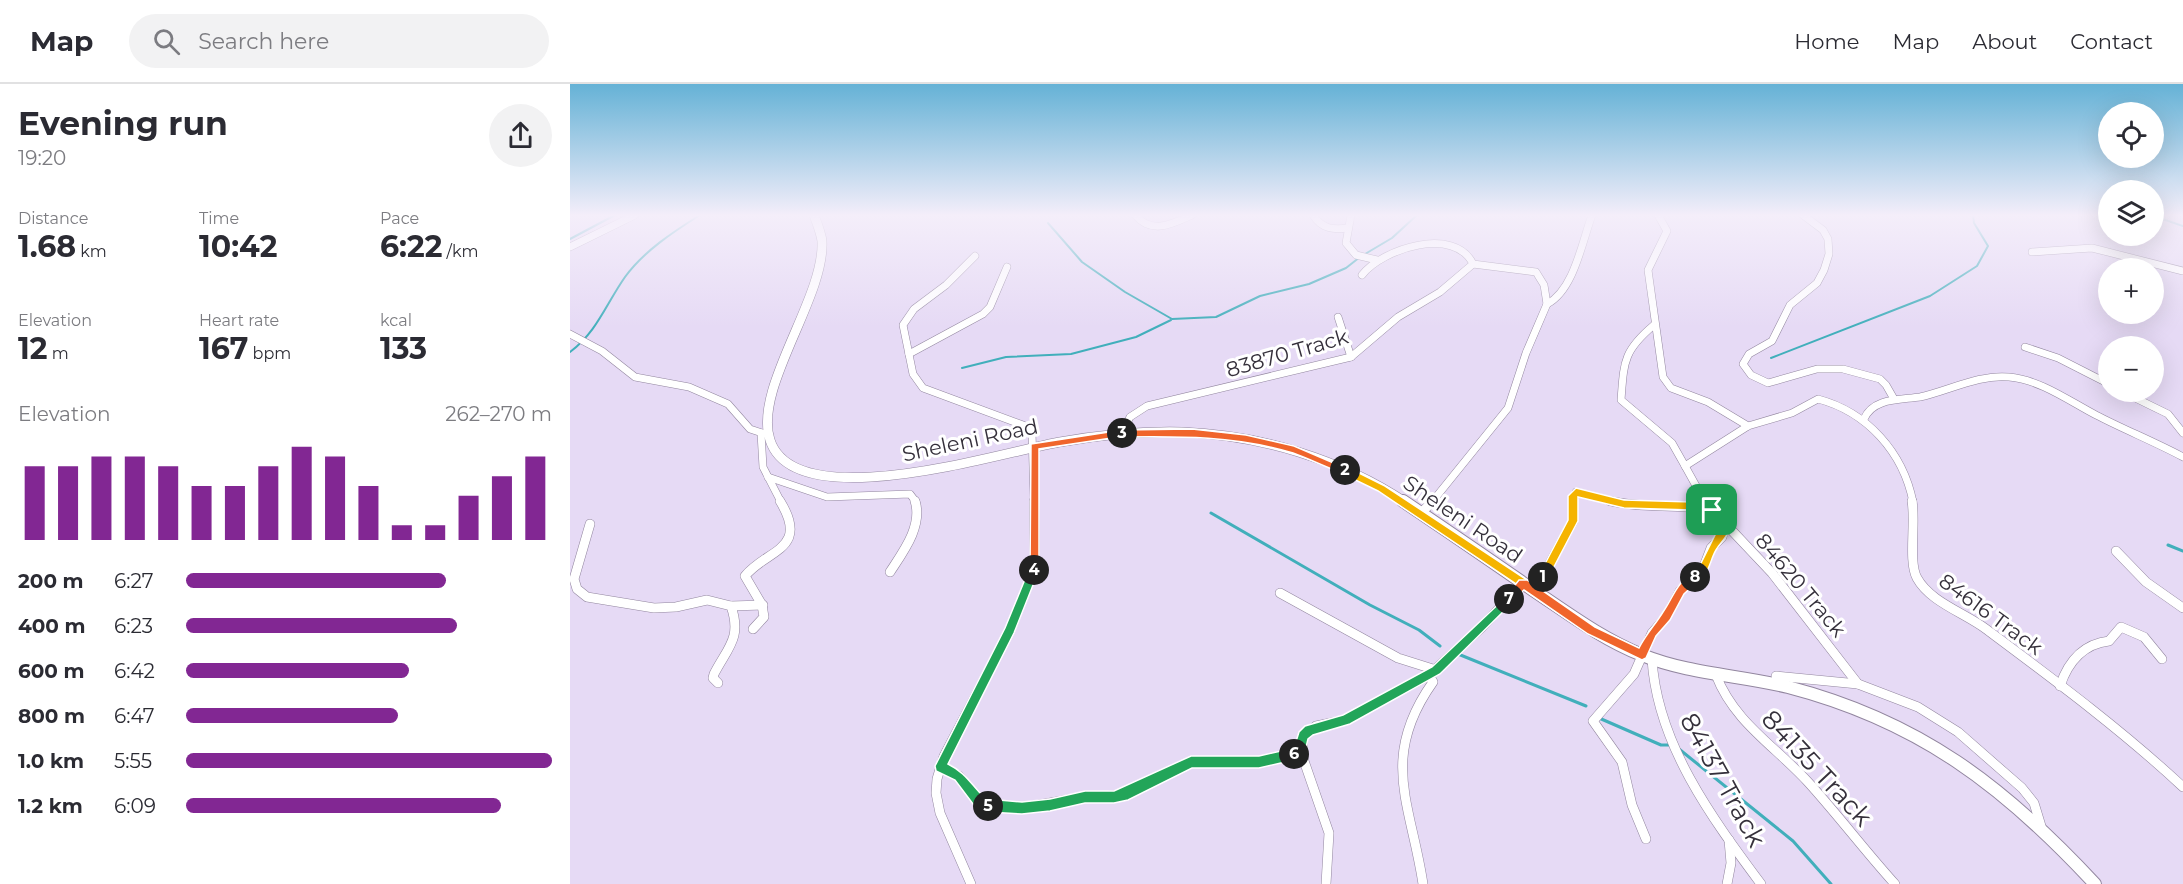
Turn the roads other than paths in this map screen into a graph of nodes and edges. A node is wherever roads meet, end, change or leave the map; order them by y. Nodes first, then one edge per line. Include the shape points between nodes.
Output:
1 (821, 252) edge
2 (1355, 252) edge
3 (1394, 252) edge
4 (1466, 252) edge
5 (1578, 252) edge
6 (1657, 252) edge
7 (1829, 252) edge
8 (2109, 252) edge
9 (975, 256) dead end
10 (1377, 260) junction
11 (1473, 264) junction
12 (1007, 267) dead end
13 (2183, 271) edge
14 (1362, 275) dead end
15 (1548, 304) junction
16 (1338, 318) dead end
17 (1654, 325) junction
18 (570, 334) edge
19 (2025, 347) dead end
20 (909, 354) junction
21 (1351, 357) junction
22 (2098, 378) edge
23 (1894, 399) junction
24 (2143, 402) edge
25 (1864, 418) junction
26 (1748, 426) junction
27 (1122, 433) junction
28 (2183, 433) edge
29 (764, 434) junction
30 (1034, 446) junction
31 (2183, 457) edge
32 (1685, 466) junction
33 (768, 477) junction
34 (1712, 510) junction
35 (1420, 514) junction
36 (590, 524) dead end
37 (1725, 524) junction
38 (2116, 550) dead end
39 (890, 572) dead end
40 (1523, 584) junction
41 (1535, 591) junction
42 (1280, 593) dead end
43 (763, 605) junction
44 (731, 606) junction
45 (2183, 608) edge
46 (753, 629) dead end
47 (1647, 657) junction
48 (2162, 659) dead end
49 (1716, 675) junction
50 (1433, 676) junction
51 (1776, 676) dead end
52 (718, 683) dead end
53 (1858, 684) junction
54 (2060, 686) junction
55 (1299, 752) junction
56 (941, 766) junction
57 (2183, 787) edge
58 (2041, 826) junction
59 (1729, 838) junction
60 (1646, 839) dead end
61 (971, 884) edge
62 (1326, 884) edge
63 (1423, 884) edge
64 (1727, 884) edge
65 (1761, 884) edge
66 (1895, 884) edge
67 (2095, 884) edge

1 - 29 street via 766,411
2 - 10 street
3 - 10 street
4 - 11 street
5 - 15 street via 1563,290
6 - 17 street via 1648,266
7 - 23 street via 1820,279 1792,302 1775,338 1747,355 1743,364 1756,377 1771,384 1816,369 1848,370 1883,381
8 - 13 street
9 - 20 street via 904,321
10 - 14 street
11 - 15 street via 1536,272
11 - 21 street, 83870 Track via 1440,292 1398,317
12 - 20 street via 990,307 983,314
15 - 35 street via 1508,408
16 - 21 street
17 - 26 street via 1661,370 1668,385 1708,402
17 - 32 street, 84620 Track via 1624,355 1621,400 1672,443
18 - 29 street via 602,351 635,377 689,387 728,404 750,429
19 - 22 street
20 - 30 street via 913,374 923,388 1023,425 1032,432
21 - 27 street, 83870 Track via 1147,406 1130,417
23 - 25 street via 1871,407
23 - 31 street via 1923,396 1986,379 2019,378 2059,393
24 - 28 street via 2168,414
25 - 26 street, 84616 Track via 1831,401 1818,399 1792,413
25 - 54 street, 84616 Track via 1892,456 1912,501 1912,556 1919,582
26 - 32 street
27 - 30 street, Sheleni Road
27 - 35 street, Sheleni Road via 1222,435 1294,450 1362,478
29 - 30 street, Sheleni Road via 791,466 826,479 847,481 892,476
29 - 33 street via 759,457
30 - 56 street via 1035,567 1010,630
32 - 34 street, 84620 Track
33 - 39 street via 826,497 910,494 917,505 917,515
33 - 43 street via 786,506 790,527 782,548 745,574 744,579
34 - 37 street, 84620 Track
34 - 41 street via 1624,504 1576,492 1573,521
35 - 40 street, Sheleni Road
36 - 44 street via 574,579 578,589 595,600 647,608 676,608 707,600
37 - 47 street via 1703,570 1680,591 1652,633
37 - 53 street, 84620 Track via 1780,584
38 - 45 street via 2146,582
40 - 41 street, Sheleni Road
40 - 50 street
41 - 47 street, Sheleni Road via 1592,630
42 - 50 street
43 - 44 street
43 - 46 street via 764,617
44 - 52 street via 738,630 714,674
47 - 49 street, Sheleni Road
47 - 59 street, 84137 Track via 1654,691 1671,735 1695,784
47 - 60 street via 1593,721 1622,762 1632,805
48 - 54 street via 2144,637 2121,627 2109,641 2095,642 2086,648 2063,675
49 - 58 street, Sheleni Road via 1830,699 1911,732 1989,780
49 - 66 street, 84135 Track via 1738,715 1807,781
50 - 55 street via 1345,720 1310,730 1303,736
50 - 63 street via 1410,724 1403,757 1404,804
51 - 53 street
53 - 58 street via 1918,706 1958,732 2030,796
54 - 57 street, 84616 Track
55 - 56 street via 1259,762 1191,762 1123,795 1022,808 989,806 959,776
55 - 62 street via 1330,836
56 - 61 street via 936,793 940,813
58 - 67 street, Sheleni Road
59 - 64 street via 1731,862
59 - 65 street, 84137 Track

